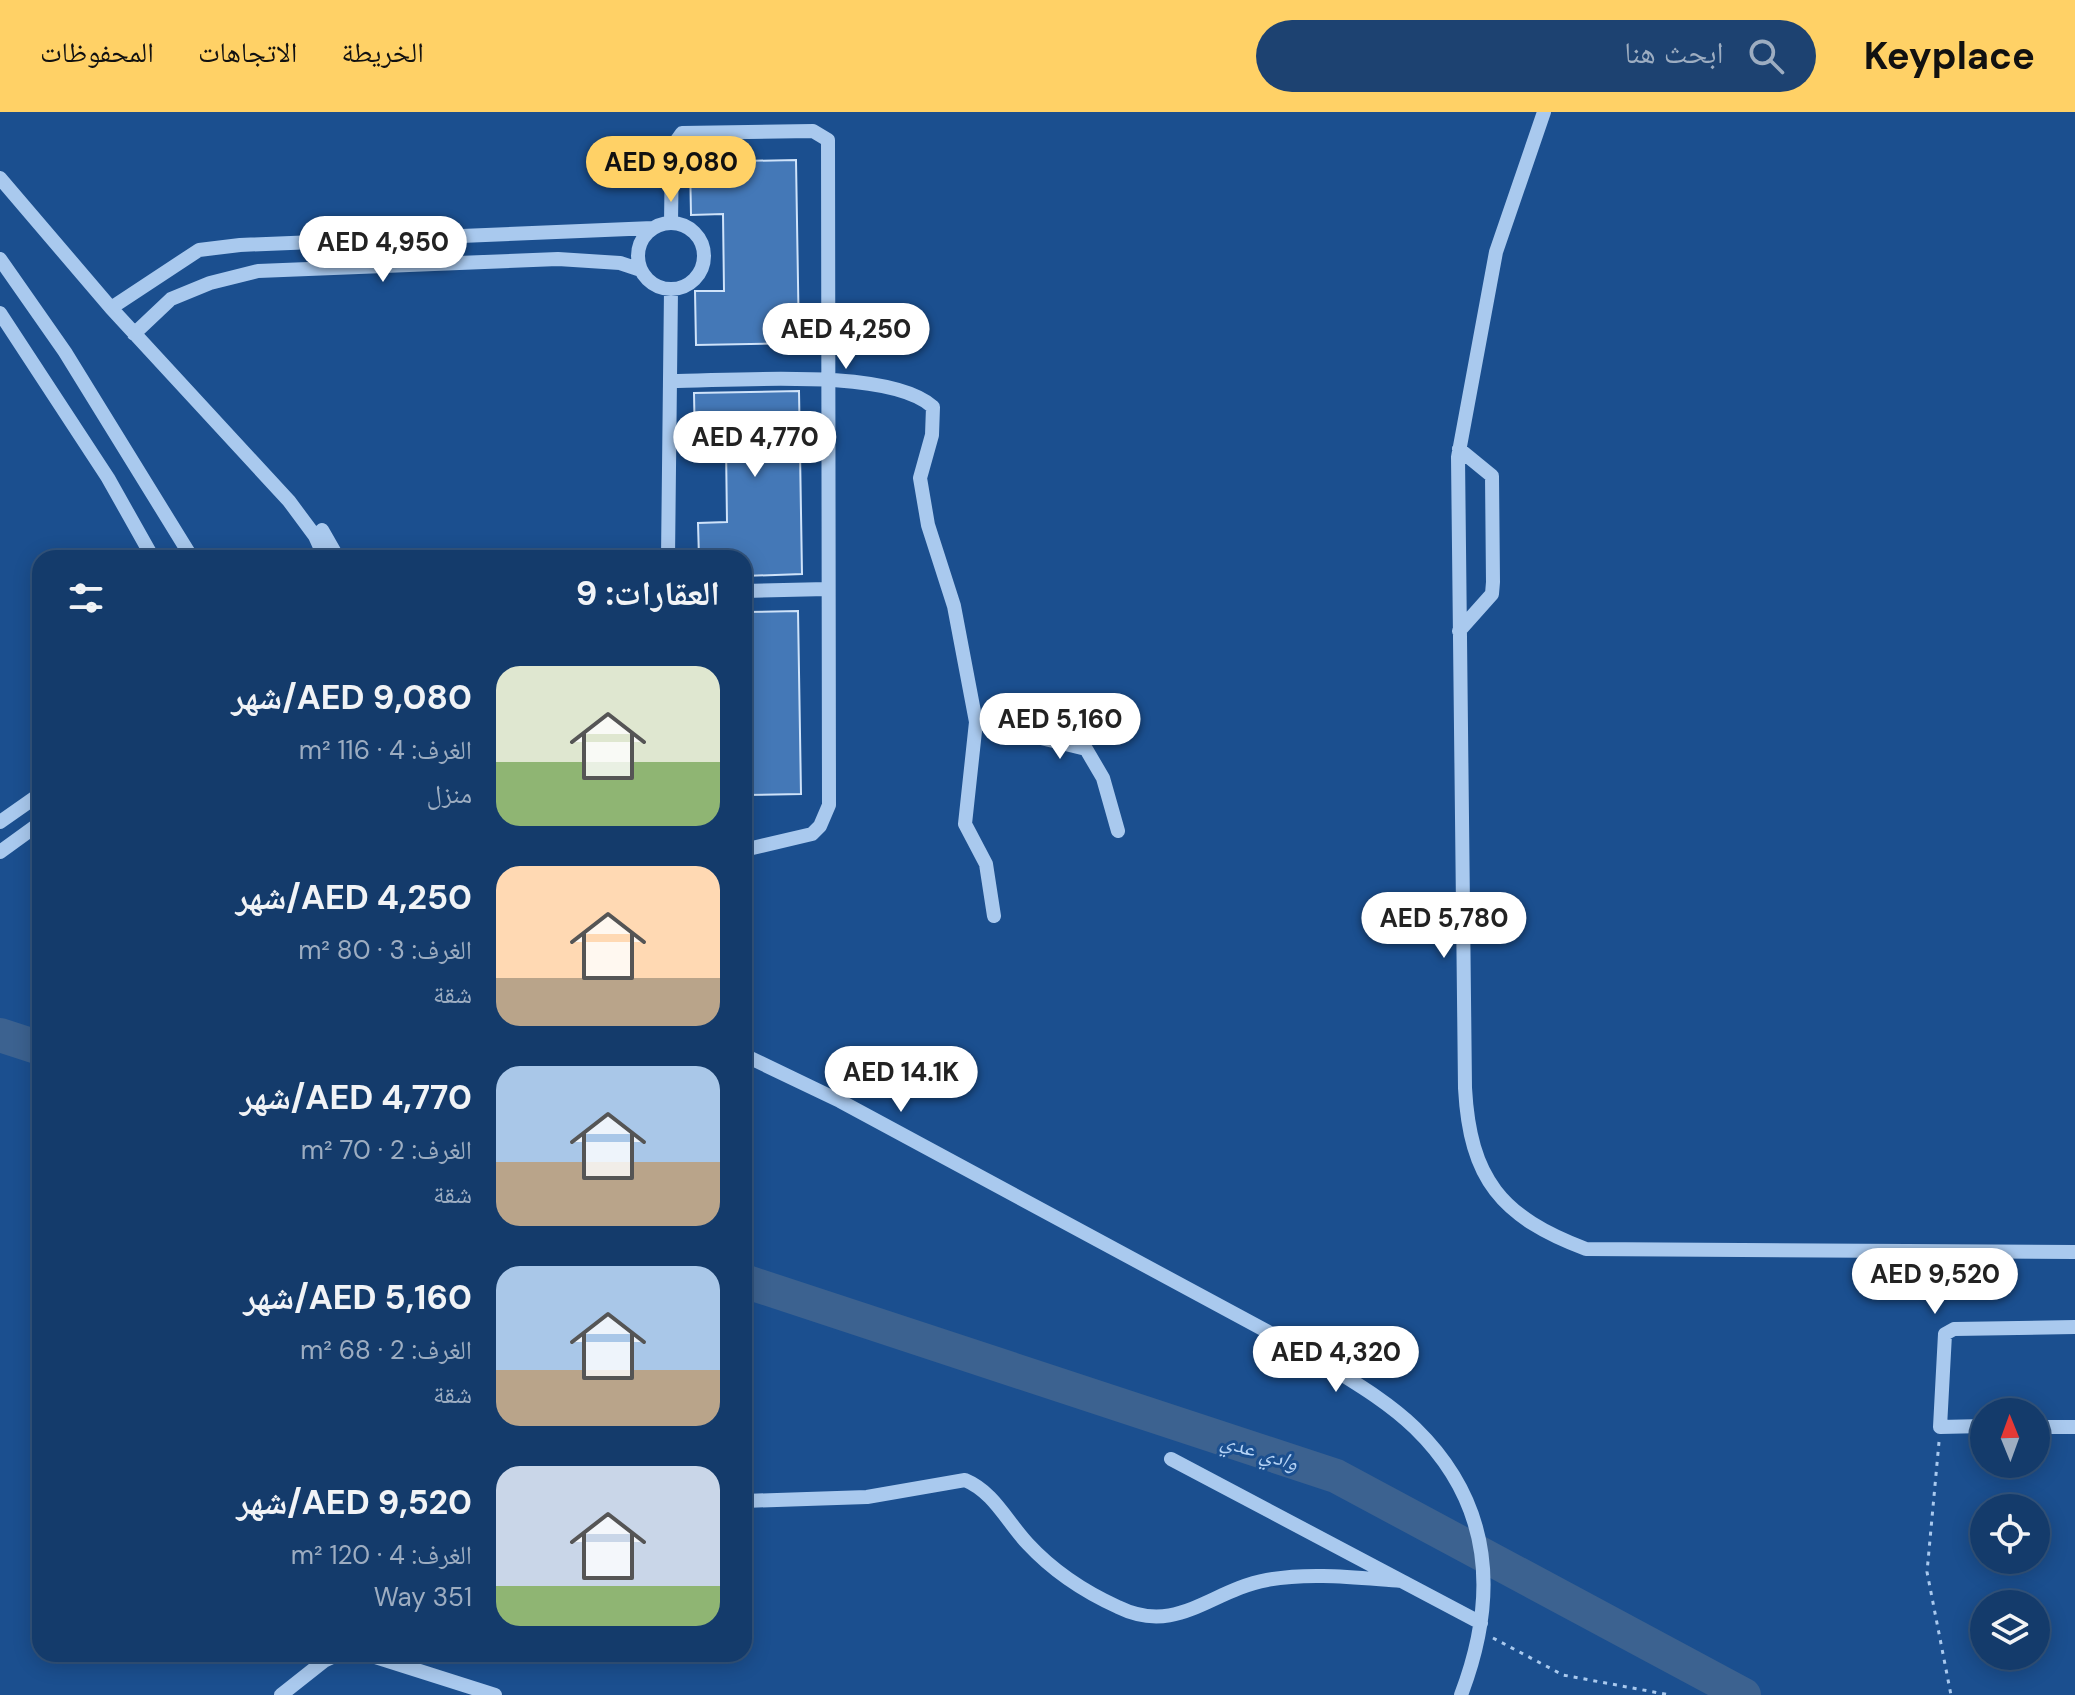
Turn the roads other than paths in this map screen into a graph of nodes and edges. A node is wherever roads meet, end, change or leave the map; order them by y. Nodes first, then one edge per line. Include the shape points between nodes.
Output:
1 (1544, 112) edge
2 (0, 178) edge
3 (671, 223) junction
4 (653, 228) junction
5 (0, 259) edge
6 (641, 270) junction
7 (671, 289) junction
8 (111, 308) junction
9 (0, 313) edge
10 (134, 334) junction
11 (827, 379) junction
12 (671, 381) junction
13 (1459, 449) junction
14 (289, 501) junction
15 (148, 550) edge
16 (187, 550) edge
17 (321, 550) edge
18 (334, 550) edge
19 (668, 550) edge
20 (827, 589) junction
21 (752, 591) edge
22 (1459, 631) junction
23 (976, 722) junction
24 (32, 800) edge
25 (0, 822) edge
26 (32, 829) edge
27 (1118, 831) dead end
28 (752, 848) edge
29 (0, 852) edge
30 (994, 916) dead end
31 (752, 1059) edge
32 (2075, 1252) edge
33 (2075, 1327) edge
34 (1970, 1426) edge
35 (2050, 1427) edge
36 (2075, 1427) edge
37 (1171, 1459) dead end
38 (752, 1501) edge
39 (1401, 1581) junction
40 (1481, 1628) junction
41 (323, 1662) edge
42 (391, 1662) edge
43 (281, 1695) edge
44 (495, 1695) edge
45 (1461, 1695) edge

1 - 13 street via 1496,252
2 - 8 street
3 - 4 street
3 - 7 street via 696,234 704,251 696,277
3 - 11 street via 672,147 682,133 824,135 830,146
4 - 6 street via 641,242
4 - 8 street via 199,250
5 - 16 street via 65,352
6 - 7 street via 654,284
6 - 10 street via 620,263 558,259 258,271 171,299
7 - 12 street
8 - 10 street
9 - 15 street
10 - 14 street
11 - 12 street
11 - 20 street
11 - 23 street via 922,396 933,407 932,435 920,478 928,525 954,606
12 - 19 street
13 - 22 street
13 - 22 street via 1492,476 1493,582 1492,594
14 - 17 street
14 - 18 street via 324,533
20 - 21 street
20 - 28 street via 826,816 812,834
22 - 32 street via 1467,1124 1478,1160 1505,1201 1562,1240 1597,1250
23 - 27 street via 1086,749 1103,778
23 - 30 street via 965,824 986,864
24 - 25 street
26 - 29 street
31 - 40 street via 1246,1320 1379,1399 1415,1428 1461,1492 1480,1538 1486,1593
33 - 34 street via 1947,1331 1942,1340 1940,1427
35 - 36 street
37 - 39 street
38 - 39 street via 867,1497 965,1480 980,1486 1054,1568 1118,1608 1154,1619 1173,1617 1269,1579
39 - 40 street
40 - 45 street
41 - 43 street
42 - 44 street

